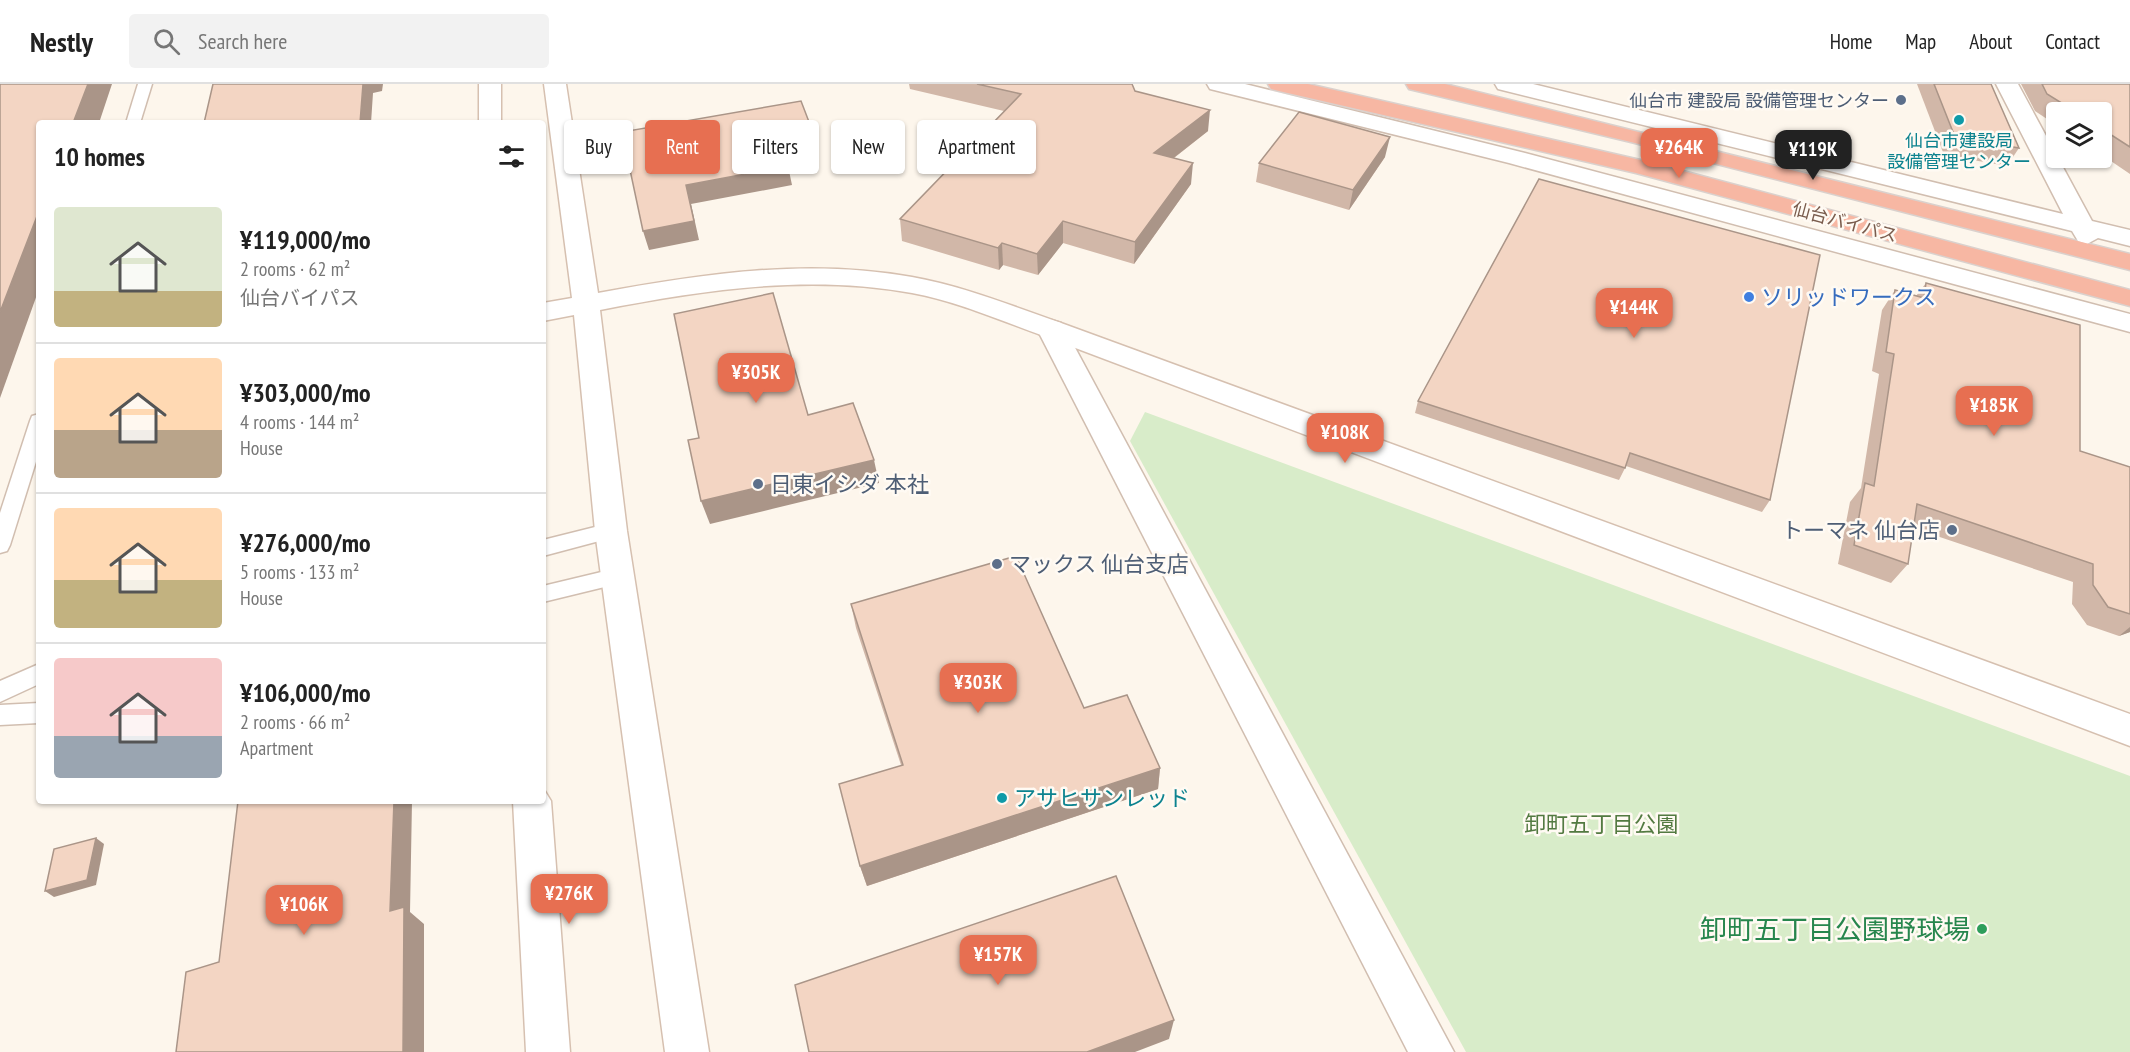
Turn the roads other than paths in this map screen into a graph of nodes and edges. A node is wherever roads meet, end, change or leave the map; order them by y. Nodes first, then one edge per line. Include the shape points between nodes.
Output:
1 (145, 84) edge
2 (490, 84) edge
3 (555, 84) edge
4 (1218, 84) edge
5 (1279, 84) edge
6 (1417, 84) edge
7 (1506, 84) edge
8 (2007, 84) edge
9 (134, 120) edge
10 (490, 120) edge
11 (2081, 225) junction
12 (2130, 238) edge
13 (2096, 253) junction
14 (2130, 262) edge
15 (2130, 298) edge
16 (586, 304) junction
17 (546, 311) edge
18 (2130, 323) edge
19 (1051, 329) junction
20 (36, 431) edge
21 (611, 531) junction
22 (0, 545) edge
23 (546, 547) edge
24 (618, 576) junction
25 (546, 593) edge
26 (36, 674) edge
27 (0, 692) edge
28 (36, 713) edge
29 (0, 715) edge
30 (2130, 730) edge
31 (532, 804) edge
32 (548, 1052) edge
33 (687, 1052) edge
34 (1432, 1052) edge

1 - 9 lane
2 - 10 street
3 - 16 street
4 - 18 street via 1528,161
5 - 15 highway, 仙台バイパス via 1641,167
6 - 13 highway, 仙台バイパス
7 - 11 street
8 - 11 street
11 - 12 street
11 - 13 street
13 - 14 highway, 仙台バイパス
16 - 17 street
16 - 19 street via 649,290 770,275 846,276 912,285
16 - 21 street
19 - 30 street
19 - 34 street
20 - 22 lane
21 - 23 lane
21 - 24 street
24 - 25 lane
24 - 33 street
26 - 27 lane
28 - 29 lane
31 - 32 street

